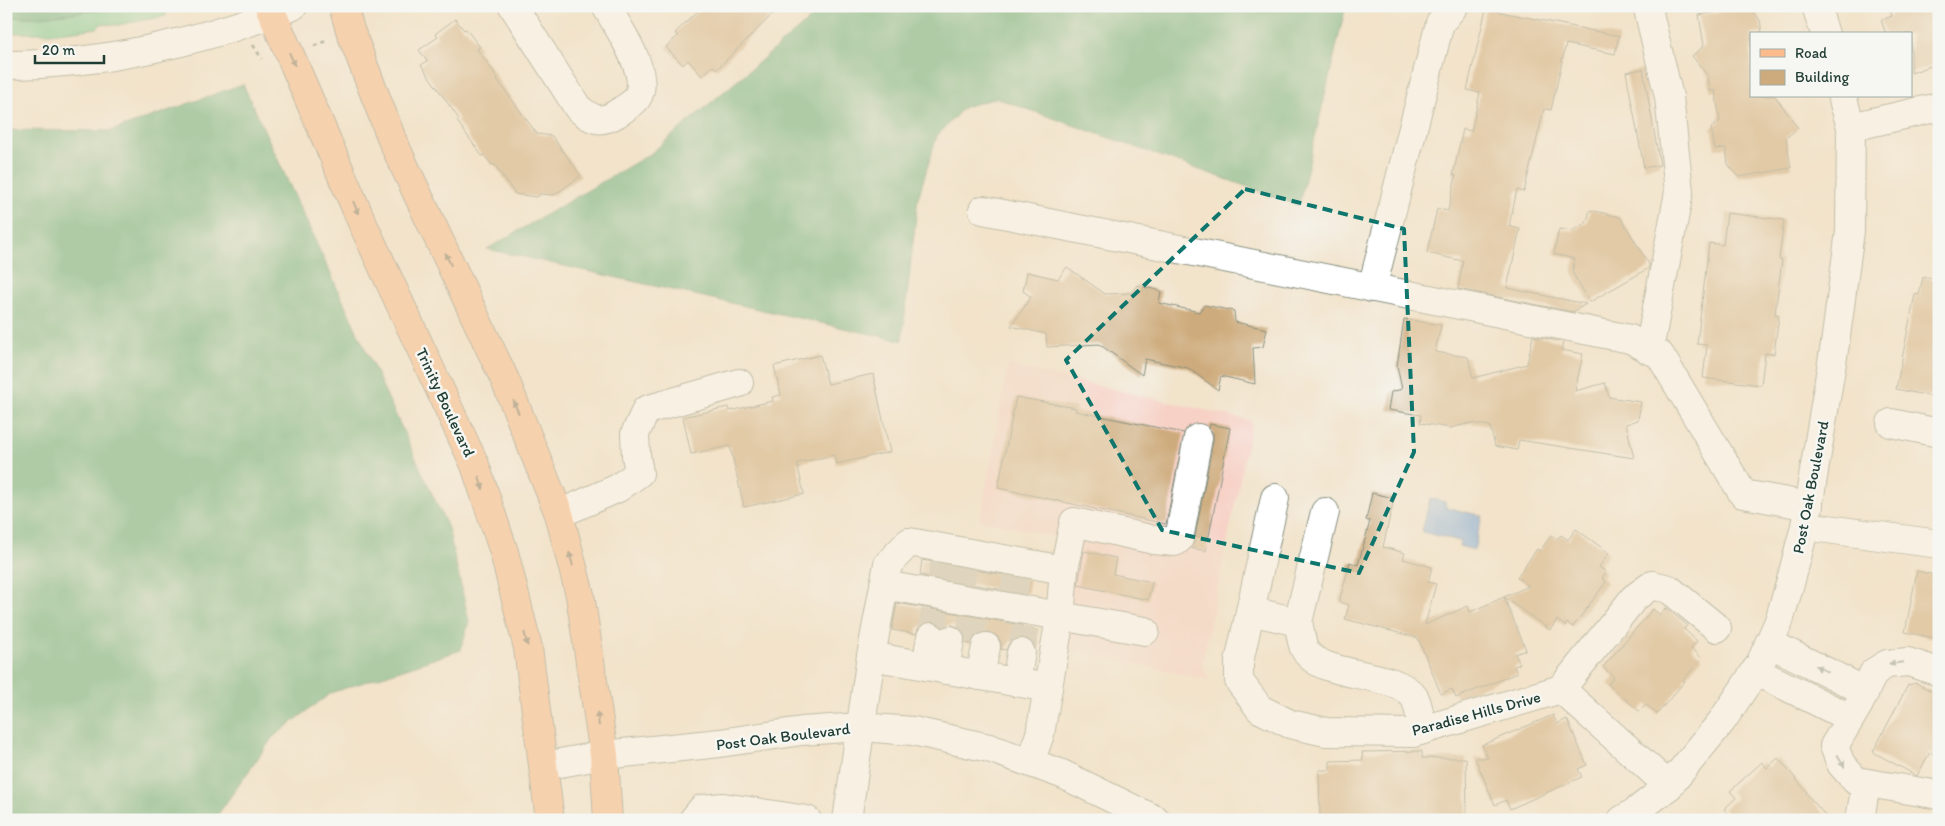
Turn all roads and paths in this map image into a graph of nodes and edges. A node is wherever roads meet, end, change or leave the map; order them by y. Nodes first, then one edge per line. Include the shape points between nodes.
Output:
1 (185, 6) edge
2 (513, 6) edge
3 (606, 6) edge
4 (1454, 6) edge
5 (1816, 6) edge
6 (1642, 7) edge
7 (278, 9) edge
8 (166, 10) dead end
9 (346, 18) edge
10 (1824, 32) edge
11 (290, 56) junction
12 (6, 65) edge
13 (1843, 98) edge
14 (1939, 107) edge
15 (1851, 127) junction
16 (983, 210) dead end
17 (1372, 288) junction
18 (1649, 350) junction
19 (739, 382) dead end
20 (1891, 423) dead end
21 (1939, 433) edge
22 (1198, 438) dead end
23 (1275, 498) dead end
24 (1326, 512) dead end
25 (559, 514) junction
26 (1807, 516) junction
27 (1939, 544) edge
28 (1064, 570) junction
29 (884, 585) junction
30 (981, 598) junction
31 (1250, 611) junction
32 (1060, 618) junction
33 (1298, 622) junction
34 (1717, 628) dead end
35 (1145, 632) dead end
36 (1769, 643) junction
37 (871, 656) junction
38 (1756, 671) junction
39 (1939, 672) edge
40 (971, 674) junction
41 (1048, 688) junction
42 (1561, 689) junction
43 (1858, 705) junction
44 (860, 727) junction
45 (1423, 730) junction
46 (604, 755) junction
47 (1030, 762) junction
48 (544, 766) junction
49 (1866, 783) junction
50 (1669, 786) junction
51 (1939, 795) edge
52 (550, 820) edge
53 (608, 820) edge
54 (693, 820) edge
55 (808, 820) edge
56 (847, 820) edge
57 (1156, 820) edge
58 (1622, 820) edge
59 (1860, 820) edge

1 - 8 path
2 - 3 street via 578,108 592,119 602,120 636,99 640,90 640,70
4 - 17 street via 1440,24
5 - 10 street
6 - 18 street via 1669,97 1679,192
7 - 11 main road, Trinity Boulevard
7 - 12 street via 208,34 128,54
9 - 11 path
25 -> 9 main road via 505,380 393,142
11 -> 48 main road, Trinity Boulevard via 361,220 475,465 504,552 528,648
13 - 15 street, Post Oak Boulevard
14 - 15 street
15 - 26 street, Post Oak Boulevard via 1850,231
16 - 17 street
17 - 18 street via 1630,339
18 - 26 street via 1660,355 1743,494
19 - 25 street via 646,410 635,434 639,473 618,488
20 - 21 street
22 - 28 street via 1179,539 1175,542 1154,540 1074,522
23 - 31 street, Paradise Hills Drive
24 - 33 street
46 -> 25 main road via 580,594
26 - 27 street
26 - 36 street, Post Oak Boulevard via 1786,596
28 - 30 street
28 - 32 street
29 - 30 street
29 - 30 street via 888,564 909,542
29 - 37 street
30 - 32 street
30 - 40 street
30 - 40 street
30 - 40 street
31 - 33 street
31 - 45 street, Paradise Hills Drive via 1238,662 1239,681 1260,709 1290,724 1326,732 1413,733
32 - 35 street
32 - 41 street
33 - 45 street via 1304,648 1313,660 1403,686 1415,697
34 - 42 street via 1669,589 1652,585 1634,598
36 - 38 street, Post Oak Boulevard
43 -> 36 street
37 - 40 street
37 - 44 street
38 - 43 street
38 - 50 street, Post Oak Boulevard via 1722,722
39 -> 43 street via 1908,662 1887,664 1874,672
40 - 41 street
41 - 47 street via 1040,734
42 - 45 street, Paradise Hills Drive
42 - 50 street, Paradise Hills Drive
43 -> 49 street via 1834,746 1841,764 1856,781
44 - 46 street, Post Oak Boulevard
44 - 47 street, Post Oak Boulevard via 913,731 989,748
44 - 56 street
46 - 48 street, Post Oak Boulevard
46 - 53 main road
47 - 57 street, Post Oak Boulevard
48 - 52 main road, Trinity Boulevard
49 - 51 street
49 - 59 street
50 - 58 street, Post Oak Boulevard
54 - 55 street via 702,810 723,807

